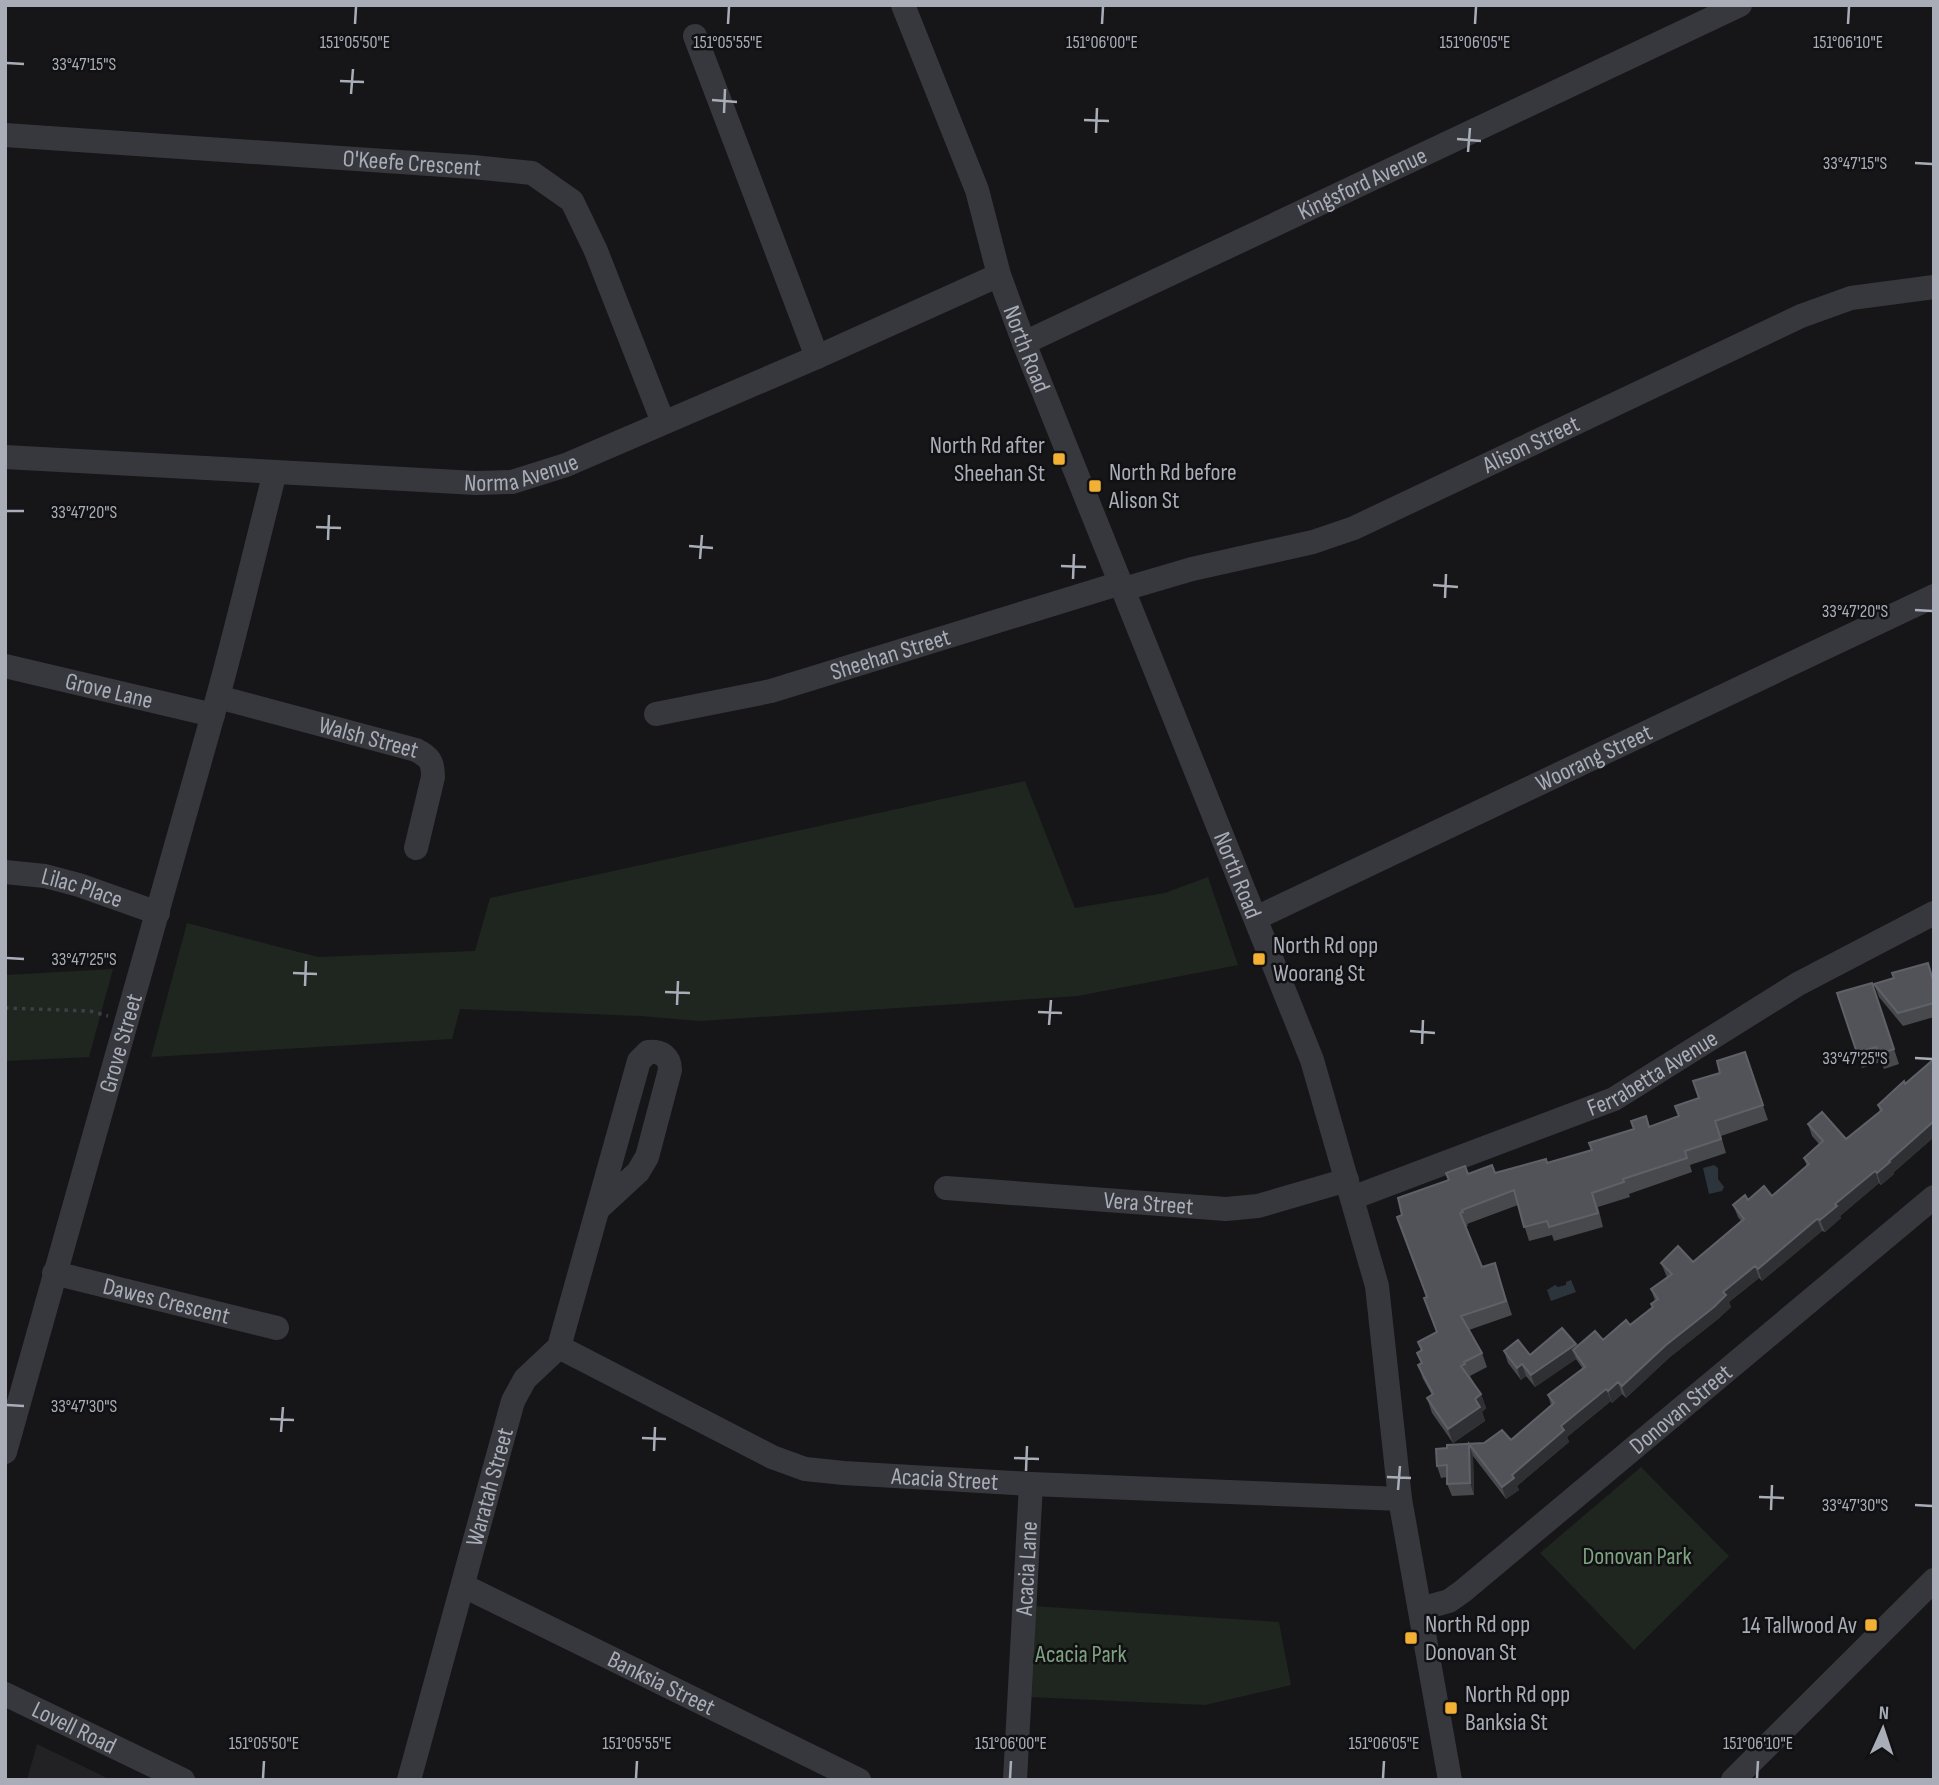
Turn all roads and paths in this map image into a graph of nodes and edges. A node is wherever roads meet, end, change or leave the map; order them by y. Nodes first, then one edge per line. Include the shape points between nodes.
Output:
1 (902, 5) edge
2 (1740, 5) edge
3 (695, 36) dead end
4 (5, 135) edge
5 (999, 275) junction
6 (1934, 287) edge
7 (1024, 343) junction
8 (817, 357) junction
9 (663, 422) junction
10 (5, 457) edge
11 (275, 472) junction
12 (1122, 586) junction
13 (1934, 596) edge
14 (5, 666) edge
15 (215, 706) junction
16 (656, 714) dead end
17 (416, 848) dead end
18 (5, 872) edge
19 (158, 913) junction
20 (1934, 913) edge
21 (1256, 918) junction
22 (5, 1008) edge
23 (127, 1021) junction
24 (946, 1188) dead end
25 (1349, 1189) junction
26 (1934, 1197) edge
27 (598, 1209) junction
28 (54, 1273) junction
29 (277, 1328) dead end
30 (559, 1347) junction
31 (5, 1452) edge
32 (1031, 1484) junction
33 (1400, 1499) junction
34 (1934, 1580) edge
35 (464, 1586) junction
36 (1419, 1609) junction
37 (5, 1694) edge
38 (183, 1780) edge
39 (409, 1780) edge
40 (859, 1780) edge
41 (1015, 1780) edge
42 (1450, 1780) edge
43 (1733, 1780) edge

1 - 5 street, North Road via 977,190
2 - 7 street, Kingsford Avenue
3 - 8 street
4 - 9 street, O'Keefe Crescent via 532,173 572,201
5 - 7 street, North Road
5 - 8 street, Norma Avenue
6 - 12 street, Alison Street via 1851,298 1801,316 1354,528
7 - 12 street, North Road
8 - 9 street, Norma Avenue
9 - 11 street, Norma Avenue via 566,465 512,482
10 - 11 street, Norma Avenue
11 - 15 street, Grove Street
12 - 16 street, Sheehan Street via 771,691
12 - 21 street, North Road
13 - 21 street, Woorang Street
14 - 15 street, Grove Lane
15 - 17 street, Walsh Street via 416,750 429,757 433,777
15 - 19 street, Grove Street
18 - 19 street, Lilac Place via 79,885
19 - 23 street, Grove Street
20 - 25 street, Ferrabetta Avenue via 1798,984 1614,1099
21 - 25 street, North Road via 1312,1060
22 - 23 path via 90,1011
23 - 28 street, Grove Street
24 - 25 street, Vera Street via 1226,1209
25 - 33 street, North Road via 1377,1286
26 - 36 street, Donovan Street via 1463,1591 1449,1601
27 - 27 street via 638,1172 647,1157 670,1070 670,1062 657,1051 639,1061
27 - 30 street
28 - 29 street, Dawes Crescent
28 - 31 street, Grove Street
30 - 32 street, Acacia Street via 772,1457 805,1469
30 - 35 street, Waratah Street via 525,1379 513,1401
32 - 33 street, Acacia Street
32 - 41 street, Acacia Lane
33 - 36 street, North Road
34 - 43 street
35 - 39 street, Waratah Street
35 - 40 street, Banksia Street
36 - 42 street, North Road
37 - 38 street, Lovell Road

